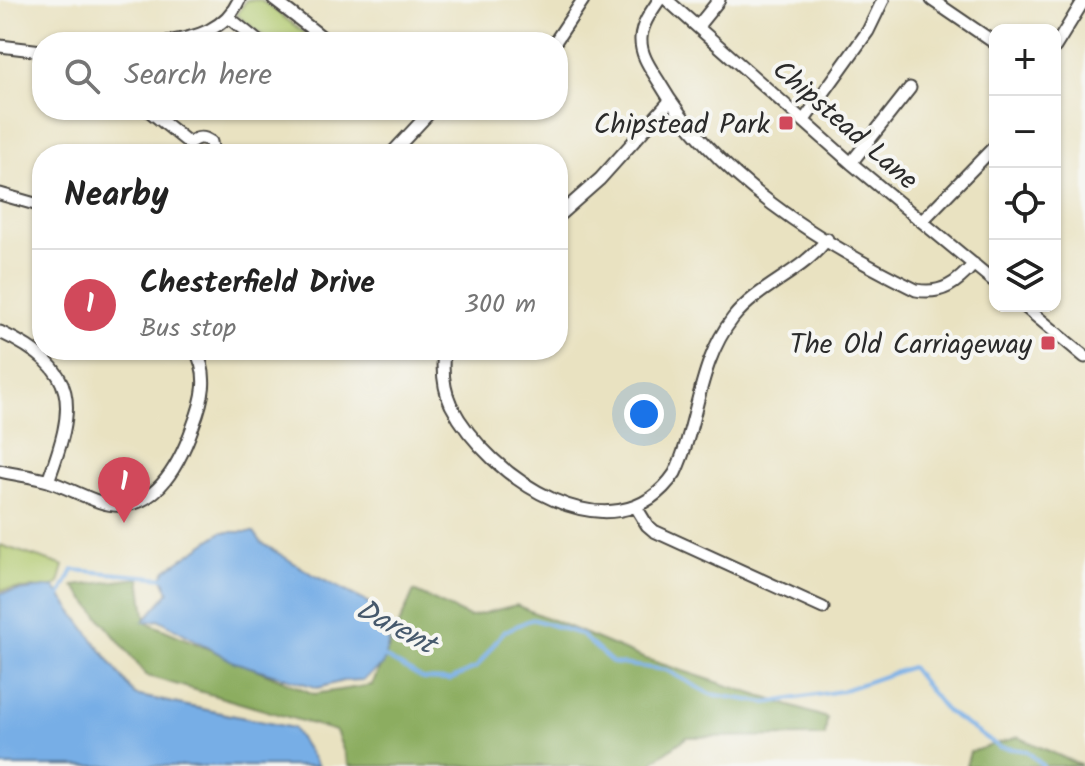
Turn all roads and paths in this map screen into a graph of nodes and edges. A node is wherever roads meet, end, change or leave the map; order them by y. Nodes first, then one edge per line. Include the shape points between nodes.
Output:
1 (239, 0) edge
2 (274, 0) edge
3 (583, 0) edge
4 (659, 0) edge
5 (667, 0) edge
6 (719, 0) edge
7 (883, 0) edge
8 (932, 0) edge
9 (1084, 0) edge
10 (228, 17) junction
11 (698, 26) junction
12 (206, 32) edge
13 (247, 32) edge
14 (316, 32) edge
15 (562, 32) edge
16 (1061, 37) edge
17 (989, 39) edge
18 (0, 46) edge
19 (32, 50) edge
20 (910, 88) dead end
21 (670, 101) junction
22 (159, 120) edge
23 (423, 120) edge
24 (804, 120) junction
25 (184, 144) edge
26 (191, 144) edge
27 (211, 144) edge
28 (400, 144) edge
29 (989, 152) edge
30 (851, 163) junction
31 (0, 194) edge
32 (32, 203) edge
33 (568, 207) edge
34 (922, 221) junction
35 (827, 239) junction
36 (974, 264) junction
37 (989, 277) edge
38 (1031, 312) edge
39 (0, 332) edge
40 (32, 349) edge
41 (1085, 357) edge
42 (46, 360) edge
43 (201, 360) edge
44 (443, 360) edge
45 (0, 471) edge
46 (48, 481) junction
47 (636, 507) junction
48 (823, 608) dead end

1 - 10 street
2 - 14 street
3 - 15 street
4 - 21 street via 643,29 641,45
5 - 11 street, Chipstead Lane
6 - 11 street
7 - 24 street via 868,31
8 - 17 street
9 - 16 street
10 - 12 street
10 - 13 street
11 - 24 street, Chipstead Lane
18 - 19 street
20 - 30 street
21 - 33 street
21 - 35 street via 745,182
22 - 25 street
23 - 28 street
24 - 30 street, Chipstead Lane
26 - 27 street via 195,138
29 - 34 street
30 - 34 street, Chipstead Lane
31 - 32 street
34 - 36 street, Chipstead Lane
35 - 36 street via 904,284 931,292 953,284
35 - 47 street via 810,259 761,291 734,317 710,356 675,473 664,489
36 - 37 street, Chipstead Lane
38 - 41 street
39 - 40 street
42 - 46 street via 59,377 67,406
43 - 46 street via 203,397 161,488 141,500 115,505
44 - 47 street via 450,402 476,440 515,478 582,509 599,513
45 - 46 street
47 - 48 street via 654,531

